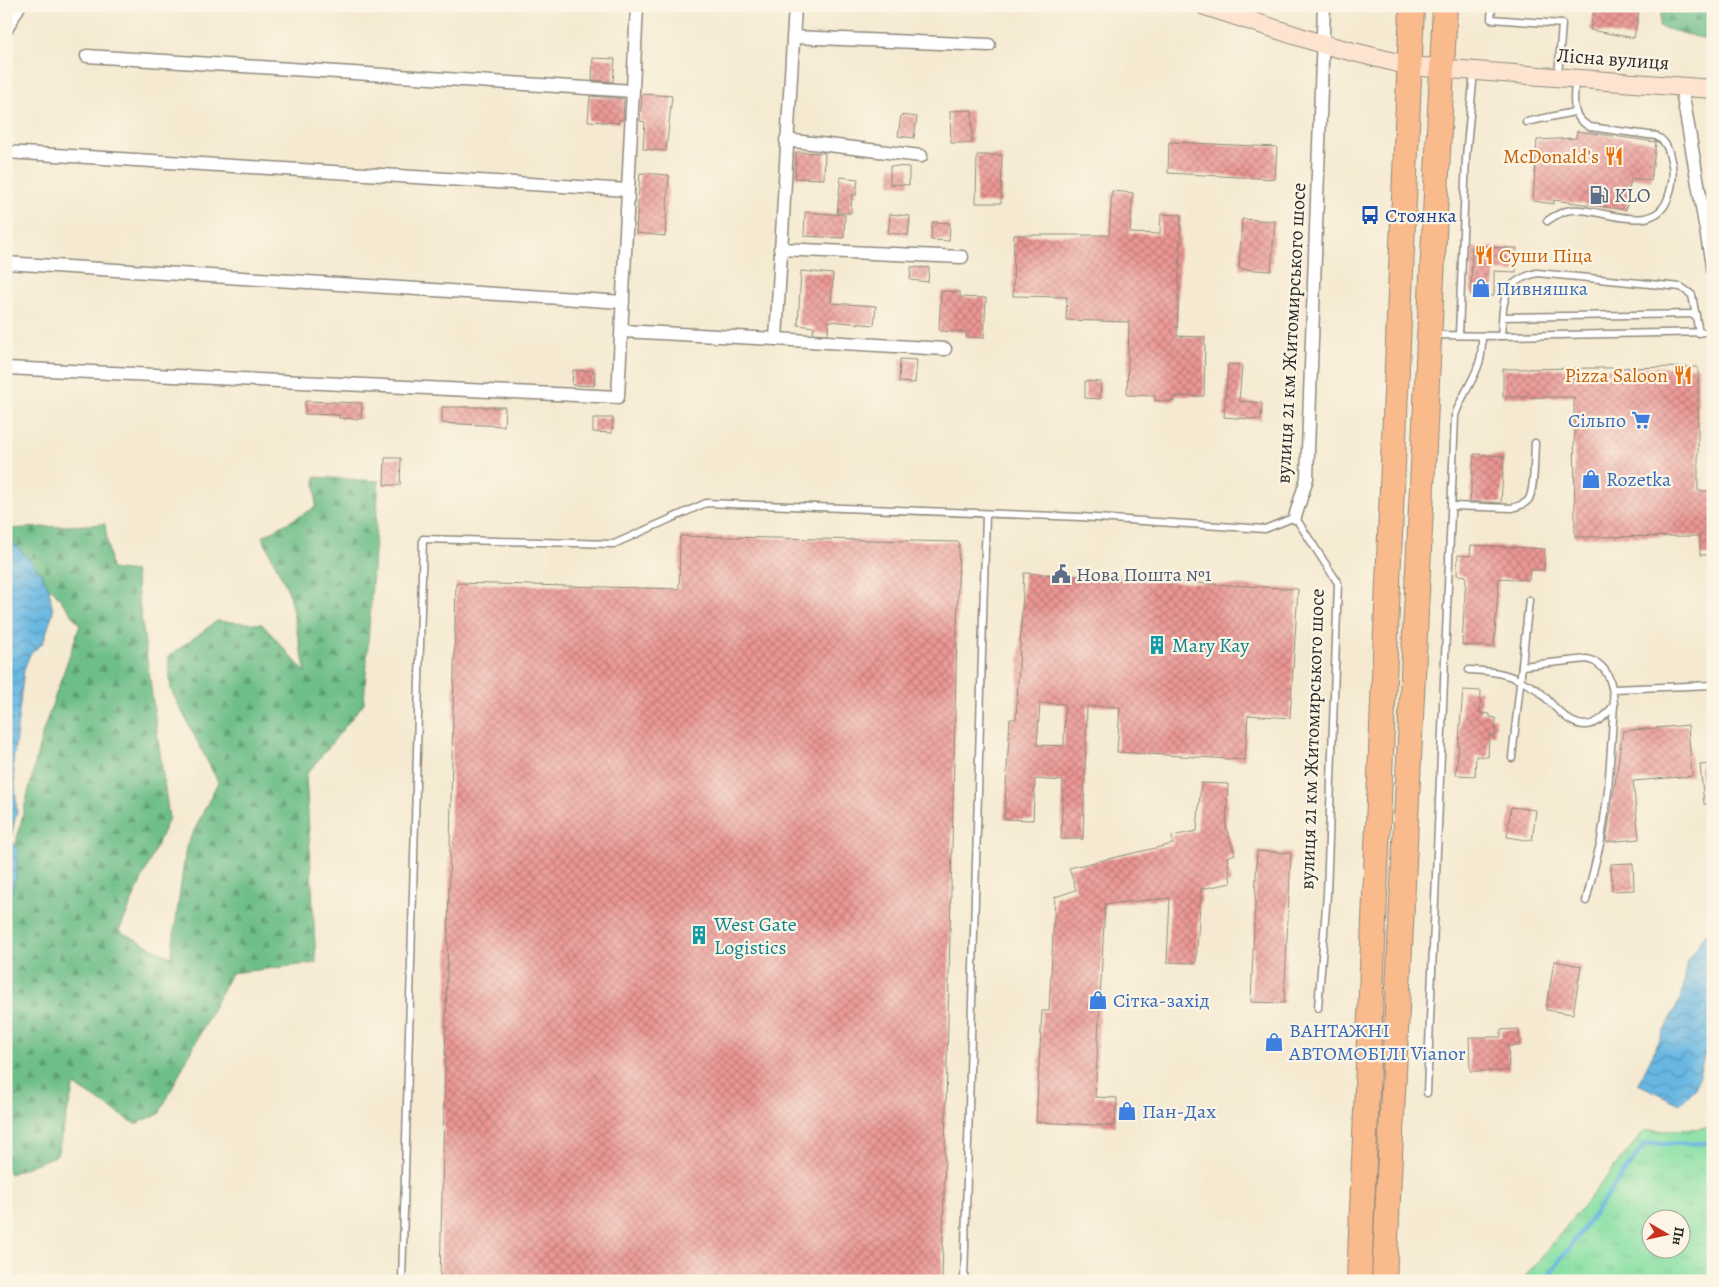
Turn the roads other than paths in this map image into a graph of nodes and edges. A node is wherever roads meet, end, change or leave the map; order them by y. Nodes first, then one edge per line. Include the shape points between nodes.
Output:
1 (19, 6) edge
2 (637, 6) edge
3 (795, 6) edge
4 (1205, 6) edge
5 (1324, 6) edge
6 (1412, 6) edge
7 (1445, 6) edge
8 (1492, 6) edge
9 (6, 30) edge
10 (793, 37) junction
11 (1322, 44) junction
12 (989, 46) dead end
13 (87, 56) dead end
14 (1410, 66) junction
15 (1442, 68) junction
16 (1474, 71) junction
17 (1566, 77) junction
18 (1682, 85) junction
19 (1713, 88) edge
20 (633, 91) junction
21 (1574, 112) junction
22 (1526, 122) dead end
23 (786, 140) junction
24 (6, 152) edge
25 (921, 156) dead end
26 (628, 190) junction
27 (1547, 221) dead end
28 (780, 249) junction
29 (962, 258) dead end
30 (6, 263) edge
31 (1713, 271) edge
32 (623, 302) junction
33 (1696, 314) junction
34 (1503, 317) junction
35 (622, 331) junction
36 (1713, 332) edge
37 (1698, 333) junction
38 (1430, 335) junction
39 (1459, 335) junction
40 (1482, 336) junction
41 (1501, 336) junction
42 (776, 338) junction
43 (945, 349) dead end
44 (6, 368) edge
45 (1535, 443) dead end
46 (1451, 506) junction
47 (986, 514) junction
48 (1295, 518) junction
49 (1529, 600) dead end
50 (1522, 666) junction
51 (1469, 670) dead end
52 (1520, 680) junction
53 (1713, 685) edge
54 (1613, 689) junction
55 (1614, 705) junction
56 (1512, 758) dead end
57 (1586, 901) dead end
58 (1318, 1008) dead end
59 (1427, 1093) dead end
60 (402, 1281) edge
61 (964, 1281) edge
62 (1359, 1281) edge
63 (1384, 1281) edge

1 - 9 street
2 - 20 street
3 - 10 street
4 - 11 main road, Лісна вулиця
5 - 11 street, вулиця 21 км Житомирського шосе
6 - 14 highway
7 - 15 highway
8 - 17 lane via 1491,19 1562,24
10 - 12 street
10 - 23 street
11 - 14 main road, Лісна вулиця
11 - 48 street, вулиця 21 км Житомирського шосе via 1306,478
13 - 20 street
14 - 15 main road, Лісна вулиця
14 - 62 highway
15 - 16 main road, Лісна вулиця
15 - 38 highway
16 - 17 main road, Лісна вулиця
16 - 39 lane via 1466,157
17 - 18 main road, Лісна вулиця
17 - 21 lane
18 - 19 main road, Лісна вулиця
18 - 31 street
20 - 26 street
21 - 22 lane
21 - 27 lane via 1582,123 1590,127 1656,136 1664,140 1673,170 1672,186 1667,202 1649,218 1570,210
23 - 25 street
23 - 28 street
24 - 26 street
26 - 32 street
28 - 29 street
28 - 42 street
30 - 32 street
32 - 35 street
33 - 34 lane
33 - 34 lane via 1692,295 1681,287 1537,273 1523,276 1512,284 1504,295
33 - 37 lane
34 - 41 lane
35 - 42 street
35 - 44 street via 618,397
36 - 37 lane
37 - 41 lane
38 - 39 lane
38 - 63 highway
39 - 40 lane
40 - 41 lane
40 - 46 lane via 1481,359 1455,416
42 - 43 street
45 - 46 lane via 1529,500 1512,508
46 - 59 lane
47 - 48 lane via 1265,529
47 - 60 lane via 706,504 614,544 423,539
47 - 61 lane
48 - 58 lane, вулиця 21 км Житомирського шосе via 1338,583 1327,894
49 - 50 lane
50 - 52 lane
50 - 54 lane via 1587,659 1597,661 1604,667
51 - 52 lane via 1499,672
52 - 55 lane via 1540,692 1570,721 1584,725 1600,720
52 - 56 lane
53 - 54 lane
54 - 55 lane
55 - 57 lane via 1608,791 1601,840

